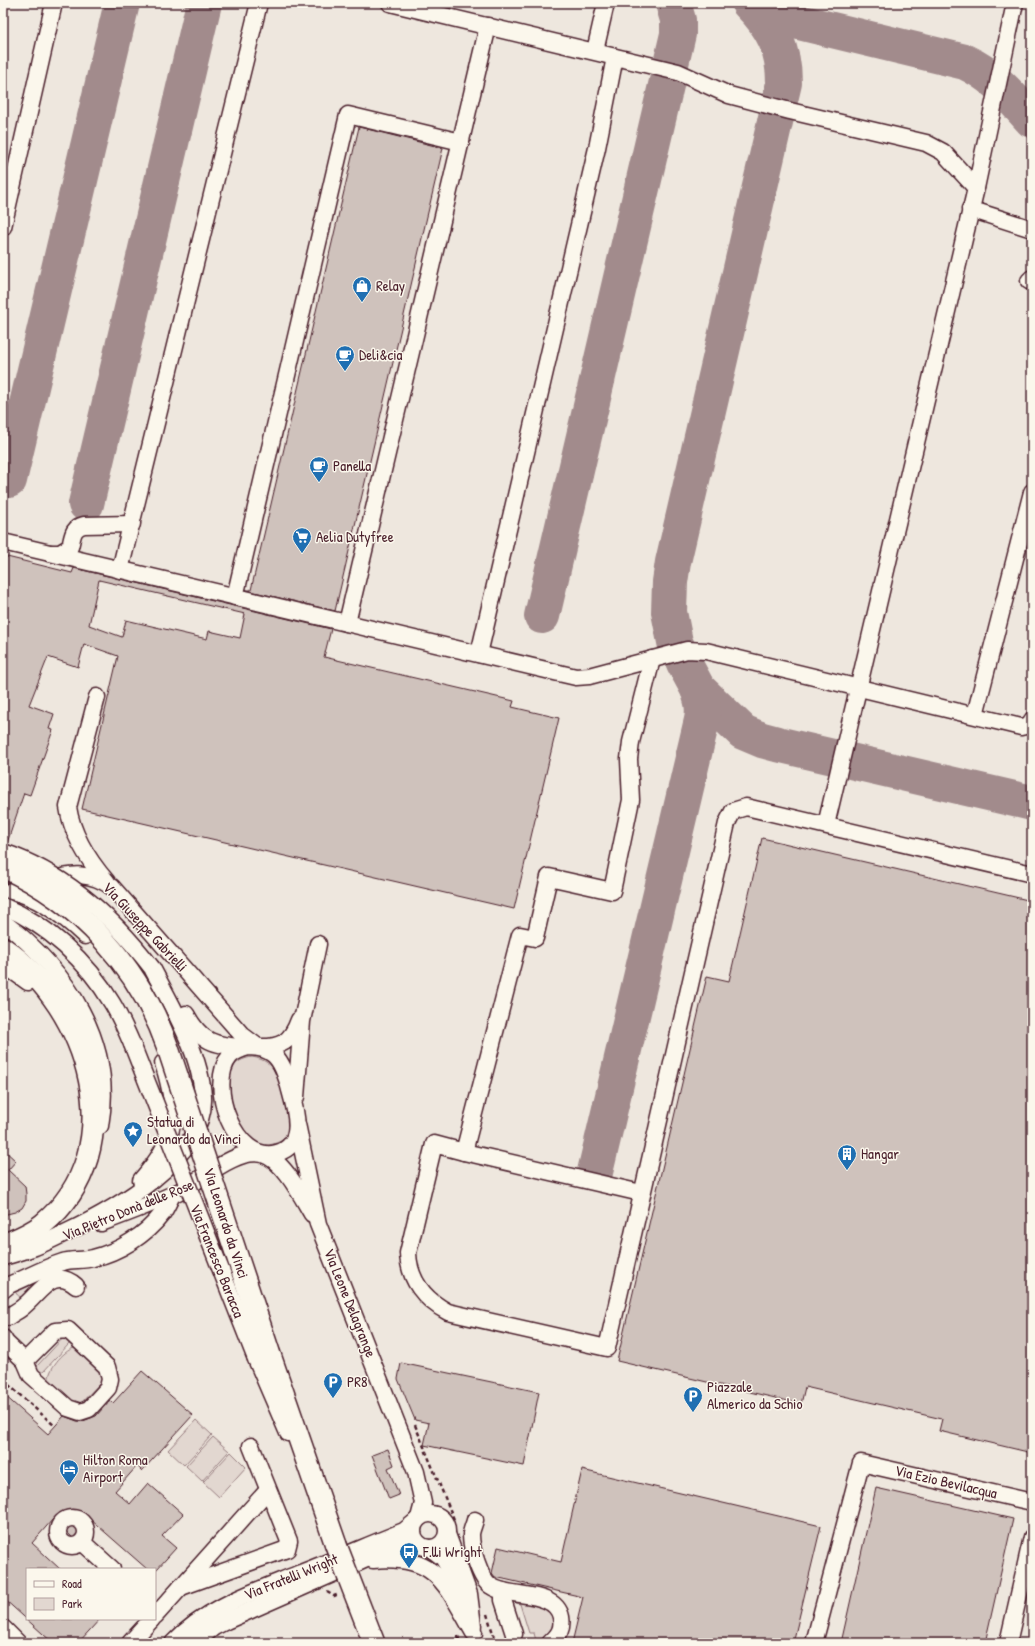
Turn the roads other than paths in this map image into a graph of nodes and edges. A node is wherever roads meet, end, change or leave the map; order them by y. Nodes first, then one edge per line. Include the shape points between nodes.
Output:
1 (54, 3) edge
2 (259, 3) edge
3 (390, 3) edge
4 (606, 3) edge
5 (1015, 3) edge
6 (488, 26) junction
7 (595, 51) junction
8 (615, 57) junction
9 (460, 142) junction
10 (976, 188) junction
11 (970, 209) junction
12 (3, 227) edge
13 (1032, 229) edge
14 (1032, 492) edge
15 (132, 524) junction
16 (3, 542) edge
17 (50, 554) junction
18 (120, 570) junction
19 (235, 597) junction
20 (347, 623) junction
21 (479, 654) junction
22 (652, 659) junction
23 (858, 686) junction
24 (97, 697) dead end
25 (975, 715) junction
26 (1032, 720) edge
27 (826, 825) junction
28 (3, 852) edge
29 (3, 867) edge
30 (1032, 874) edge
31 (112, 887) junction
32 (7, 890) edge
33 (3, 906) edge
34 (3, 922) edge
35 (318, 944) dead end
36 (3, 948) edge
37 (3, 964) edge
38 (309, 987) junction
39 (184, 1018) junction
40 (253, 1047) junction
41 (84, 1059) junction
42 (295, 1106) junction
43 (297, 1124) junction
44 (464, 1152) junction
45 (262, 1154) junction
46 (84, 1169) junction
47 (641, 1193) junction
48 (172, 1195) junction
49 (110, 1209) junction
50 (318, 1224) junction
51 (30, 1241) junction
52 (3, 1245) edge
53 (3, 1258) edge
54 (76, 1286) dead end
55 (3, 1290) edge
56 (3, 1300) edge
57 (6, 1321) edge
58 (3, 1338) edge
59 (25, 1362) junction
60 (251, 1446) dead end
61 (416, 1472) junction
62 (268, 1490) junction
63 (1032, 1502) edge
64 (440, 1517) junction
65 (417, 1520) junction
66 (475, 1520) dead end
67 (447, 1534) junction
68 (1032, 1537) edge
69 (82, 1542) dead end
70 (336, 1545) junction
71 (425, 1546) junction
72 (363, 1561) junction
73 (111, 1568) edge
74 (181, 1587) junction
75 (276, 1591) junction
76 (503, 1591) junction
77 (156, 1612) edge
78 (149, 1620) edge
79 (3, 1628) edge
80 (514, 1634) dead end
81 (476, 1638) edge
82 (18, 1643) edge
83 (130, 1643) edge
84 (173, 1643) edge
85 (194, 1643) edge
86 (374, 1643) edge
87 (550, 1643) edge
88 (814, 1643) edge
89 (1008, 1643) edge

1 - 12 street
2 - 15 street
3 - 6 street
4 - 7 street
5 - 10 street
6 - 7 street
6 - 9 street
7 - 8 street
8 - 10 street via 678,72 729,95 926,144 943,152
8 - 21 street
9 - 19 street via 348,114
9 - 20 street
10 - 11 street
11 - 13 street
11 - 23 street
14 - 25 street
15 - 17 street via 78,527 74,530 70,547 60,553
15 - 18 street
16 - 17 street
17 - 18 street
18 - 19 street
19 - 20 street
20 - 21 street
21 - 22 street via 576,677 589,676
22 - 23 street via 687,650 706,651
22 - 44 street via 631,742 631,800 612,891 549,877 536,938 520,935
23 - 25 street
23 - 27 street
24 - 31 street via 68,807 69,816 82,847 97,871
25 - 26 street via 1021,726 1030,725
27 - 30 street
27 - 47 street via 746,807 733,812 727,823
28 - 39 street, bridge via 40,867 84,895 172,988
29 - 70 main road, Via Leonardo da Vinci, bridge via 49,892 79,915 134,978 158,1021
31 - 32 street, Via Giuseppe Gabrielli via 93,876 72,876 51,880 29,889
31 - 40 street, Via Giuseppe Gabrielli
32 - 49 street via 27,895 72,923 91,940 120,976 145,1017 158,1046 167,1076 174,1118 166,1145 159,1157 143,1178
33 - 70 street, Via Francesco Baracca, bridge via 26,917 64,945 85,966 112,1002 132,1044 256,1359
34 - 46 street via 27,941 61,977 75,999 91,1034 100,1069 103,1100 99,1131
35 - 38 street
36 - 41 main road via 27,967 47,989 65,1018
37 - 41 street via 25,979 54,1011
38 - 40 street via 295,1031 290,1038 275,1046
38 - 42 street via 302,1021
39 - 40 street via 210,1042 222,1046
39 - 49 street via 203,1092 198,1125 188,1144 170,1164
40 - 42 street via 274,1055 280,1063
40 - 45 street via 239,1050 228,1058 222,1074 223,1096 231,1124 239,1138 254,1151
41 - 46 main road via 92,1094 93,1128
42 - 43 street
43 - 45 street via 294,1139 286,1149
43 - 50 street, Via Leone Delagrange
44 - 47 street
44 - 47 street via 434,1144 408,1253 409,1265 417,1284 429,1299 448,1312 606,1348
45 - 48 street, Via Pietro Donà delle Rose via 228,1161
45 - 50 street, Via Leone Delagrange via 274,1160 288,1175
46 - 51 main road via 77,1184 60,1207
48 - 51 street, Via Pietro Donà delle Rose via 115,1218
48 - 55 street via 162,1213 151,1225 122,1247 104,1256 64,1262 9,1285
49 - 51 street
50 - 61 street, Via Leone Delagrange
51 - 52 main road
51 - 53 street, Via Pietro Donà delle Rose
54 - 57 street via 62,1279 44,1285 24,1307
56 - 57 street via 7,1306
58 - 59 street
59 - 59 street via 31,1375 68,1408 80,1412 89,1409 108,1388 110,1379 106,1367 68,1330 55,1331
60 - 62 street
61 - 64 street, Via Leone Delagrange
61 - 65 street, Via Leone Delagrange via 423,1503
62 - 74 street
62 - 74 street via 289,1541 287,1549
63 - 88 street, Via Ezio Bevilacqua via 861,1463
64 - 65 street via 429,1514
64 - 67 street via 446,1524
65 - 71 street via 413,1534
65 - 75 street, Via Fratelli Wright via 404,1531
66 - 76 street via 471,1533 478,1566 490,1586
67 - 71 street via 441,1544
67 - 81 street via 469,1594
68 - 89 street
69 - 73 street
70 - 86 main road, Via Leonardo da Vinci, bridge
71 - 72 street, Via Fratelli Wright via 396,1546
71 - 81 street via 443,1558 452,1573
72 - 75 street, Via Fratelli Wright
72 - 81 street, Via Fratelli Wright via 405,1560 423,1565 444,1582
74 - 77 street
75 - 84 street, Via Fratelli Wright via 225,1605 206,1615
75 - 85 street, Via Fratelli Wright via 214,1627
76 - 80 street via 503,1600
76 - 87 street via 542,1598 551,1602 560,1611 562,1624 559,1634
78 - 83 street
79 - 82 street

